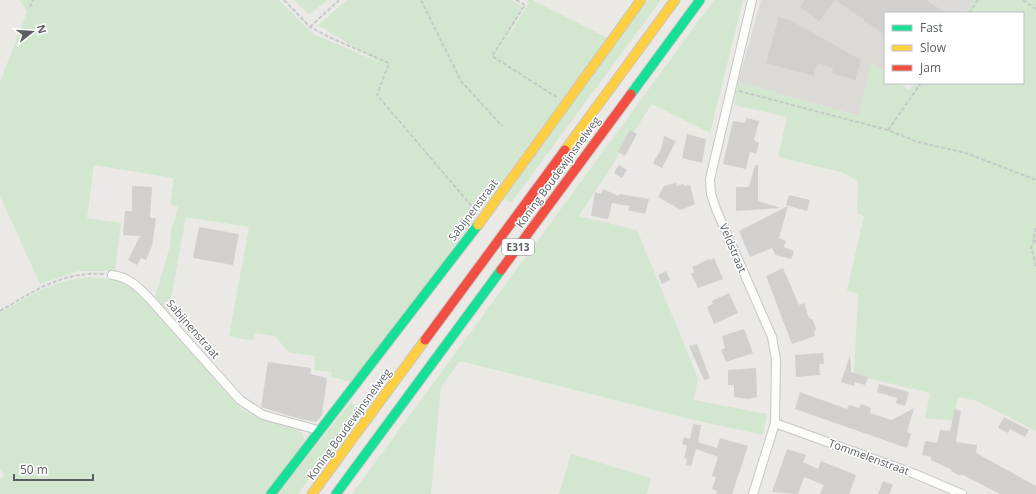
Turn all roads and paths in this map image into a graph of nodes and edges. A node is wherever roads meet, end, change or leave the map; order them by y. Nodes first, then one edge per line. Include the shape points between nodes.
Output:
1 (33, 0) edge
2 (284, 0) edge
3 (339, 0) edge
4 (421, 0) edge
5 (516, 0) edge
6 (641, 0) edge
7 (675, 0) edge
8 (700, 0) edge
9 (752, 0) edge
10 (978, 0) edge
11 (1023, 0) edge
12 (30, 7) dead end
13 (1036, 9) edge
14 (970, 12) edge
15 (310, 27) junction
16 (920, 84) edge
17 (731, 89) junction
18 (562, 100) dead end
19 (502, 126) dead end
20 (888, 130) junction
21 (1036, 180) edge
22 (482, 218) junction
23 (1036, 228) edge
24 (1035, 241) edge
25 (1036, 266) edge
26 (112, 275) joint
27 (0, 311) edge
28 (775, 423) junction
29 (318, 430) junction
30 (271, 494) edge
31 (312, 494) edge
32 (336, 494) edge
33 (753, 494) edge
34 (962, 494) edge

1 - 12 path
2 - 15 path
3 - 15 path
4 - 19 path via 462,81
5 - 18 path via 525,5 492,56
6 - 22 main road, Sabijnenstraat
7 - 31 main road, Koning Boudewijnsnelweg / E313
8 - 32 main road, Koning Boudewijnsnelweg / E313
9 - 17 street, Veldstraat
10 - 14 path
11 - 13 path
15 - 22 path via 389,63 376,95
16 - 20 path
17 - 20 path
17 - 28 street, Veldstraat via 710,180 711,194 773,342 776,360
20 - 21 path via 918,142 966,153
22 - 29 main road, Sabijnenstraat via 401,327
23 - 24 path
24 - 25 path via 1031,247
26 - 27 path via 74,275 38,288
26 - 29 street, Sabijnenstraat via 122,276 134,283 240,400 263,415
28 - 33 street, Veldstraat
28 - 34 street, Tommelenstraat via 915,474
29 - 30 main road, Sabijnenstraat

